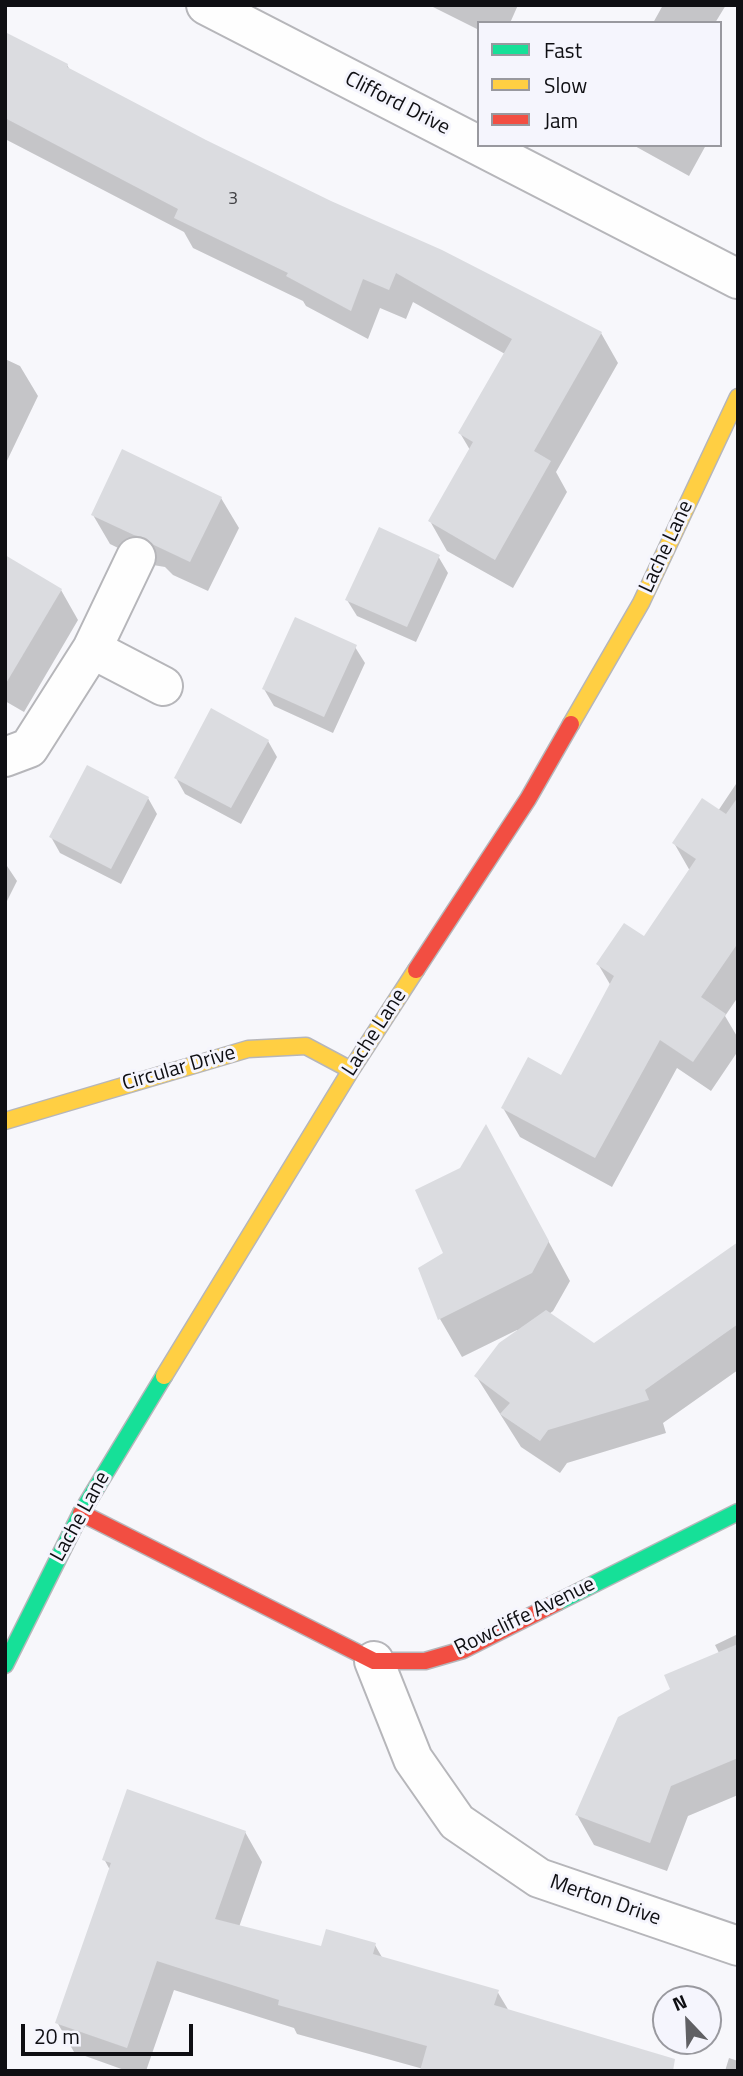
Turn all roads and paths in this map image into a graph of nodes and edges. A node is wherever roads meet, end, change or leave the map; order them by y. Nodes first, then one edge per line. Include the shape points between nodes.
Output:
1 (206, 5) edge
2 (477, 145) edge
3 (482, 147) edge
4 (738, 279) edge
5 (738, 397) edge
6 (136, 557) dead end
7 (92, 649) junction
8 (163, 686) dead end
9 (5, 757) edge
10 (351, 1070) junction
11 (5, 1121) edge
12 (738, 1512) edge
13 (81, 1513) junction
14 (374, 1661) junction
15 (5, 1665) edge
16 (738, 1946) edge

1 - 2 street, Clifford Drive
3 - 4 street, Clifford Drive
5 - 10 street, Lache Lane via 640,603 528,799
6 - 7 street
7 - 8 street
7 - 9 street via 29,748
10 - 11 street, Circular Drive via 306,1046 248,1049
10 - 13 street, Lache Lane
12 - 14 street, Rowcliffe Avenue via 463,1650 425,1661
13 - 14 street, Rowcliffe Avenue
13 - 15 street, Lache Lane
14 - 16 street, Merton Drive via 414,1759 457,1822 539,1878

